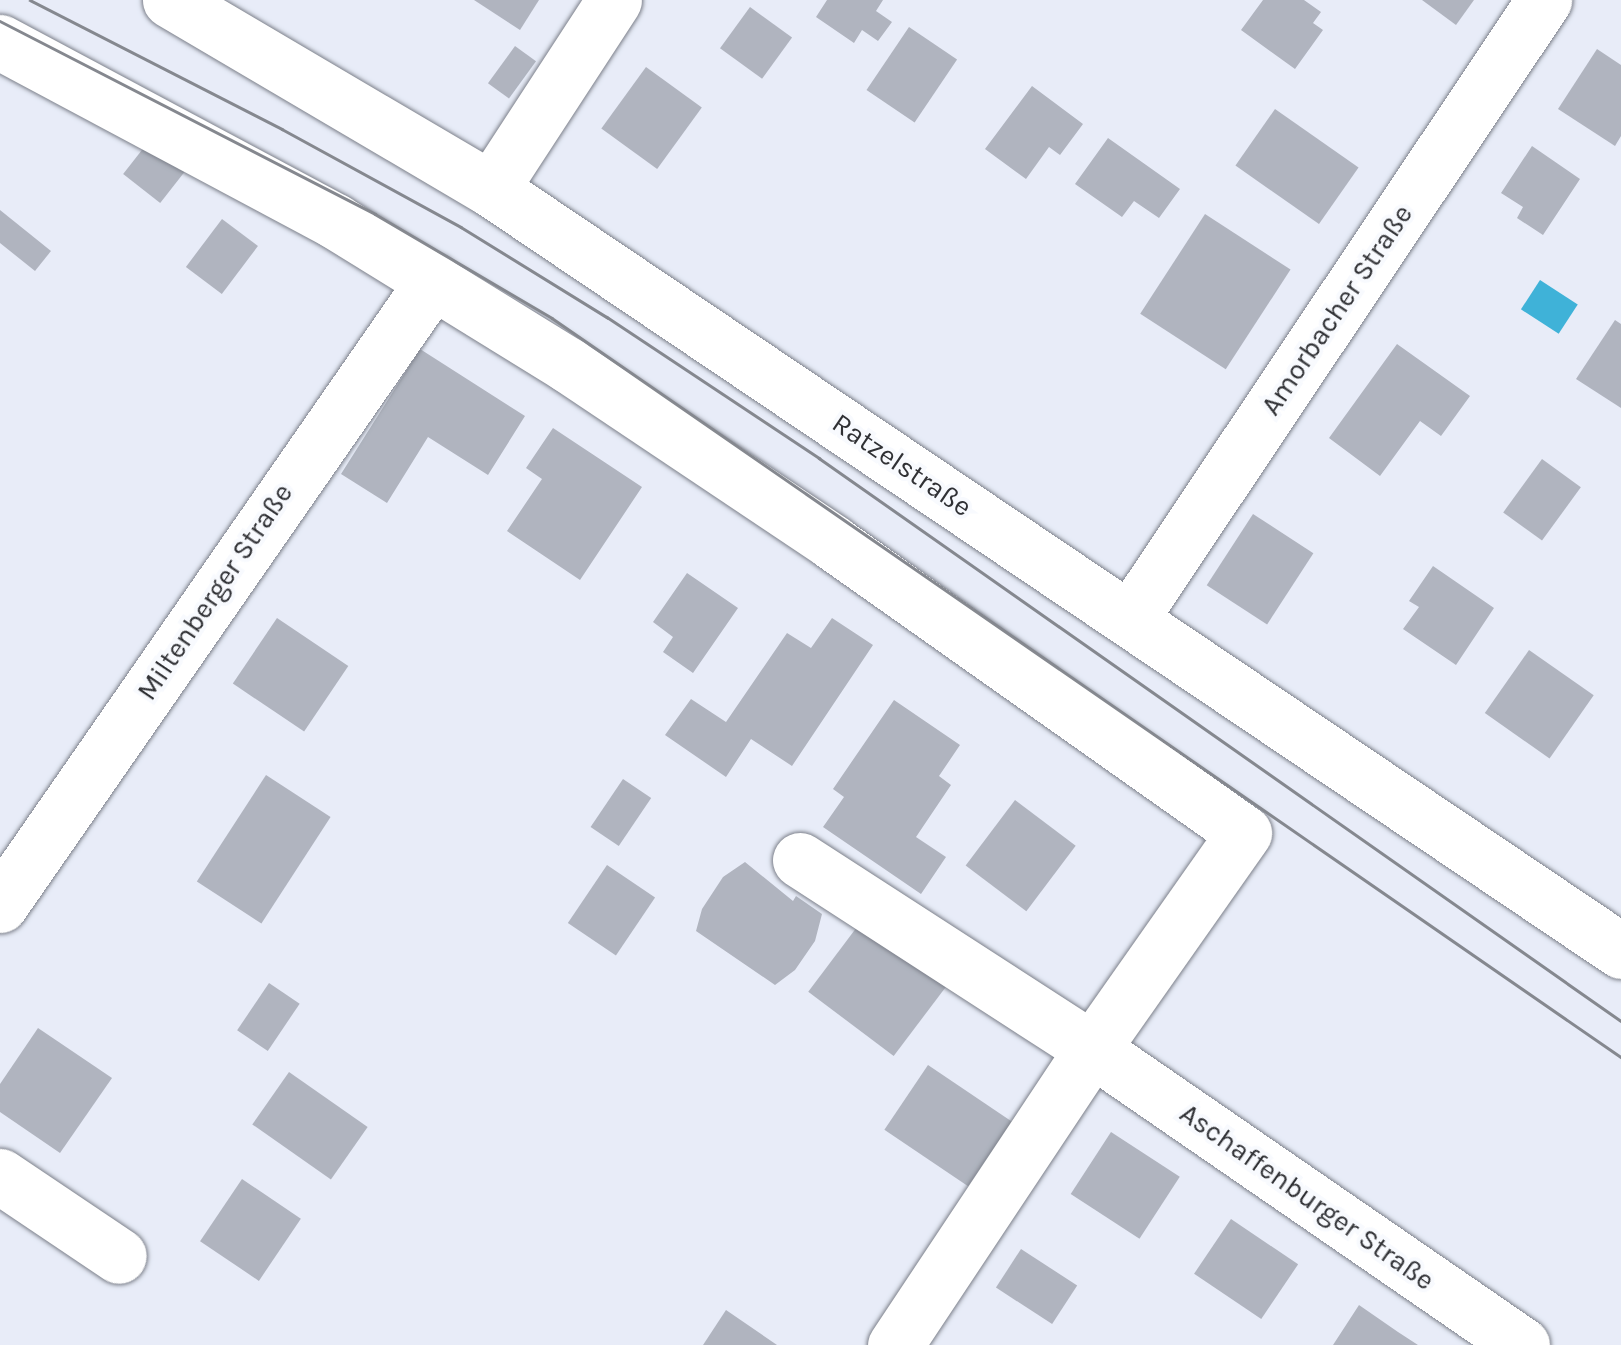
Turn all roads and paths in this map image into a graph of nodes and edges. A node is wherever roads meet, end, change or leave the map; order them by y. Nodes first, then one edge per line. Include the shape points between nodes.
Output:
1 (170, 0) edge
2 (614, 0) edge
3 (1544, 0) edge
4 (0, 42) edge
5 (491, 189) junction
6 (433, 281) junction
7 (1130, 619) junction
8 (800, 860) dead end
9 (0, 905) edge
10 (1621, 951) edge
11 (1092, 1049) junction
12 (0, 1176) edge
13 (119, 1256) dead end
14 (895, 1345) edge
15 (1522, 1345) edge

1 - 5 street, Ratzelstraße
2 - 5 street
3 - 7 street, Amorbacher Straße
4 - 6 street via 319,212
5 - 7 street, Ratzelstraße
6 - 9 street, Miltenberger Straße
6 - 11 street via 832,542 1244,832
7 - 10 street, Ratzelstraße
8 - 11 street, Aschaffenburger Straße
11 - 14 street
11 - 15 street, Aschaffenburger Straße
12 - 13 street

